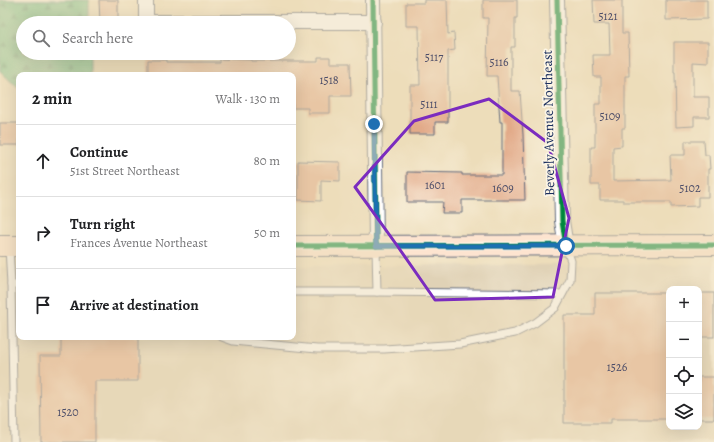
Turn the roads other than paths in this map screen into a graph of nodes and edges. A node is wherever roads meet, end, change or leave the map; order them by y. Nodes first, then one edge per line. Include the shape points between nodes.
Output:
1 (146, 0) edge
2 (373, 0) edge
3 (557, 0) edge
4 (146, 16) edge
5 (296, 22) edge
6 (374, 22) junction
7 (714, 245) edge
8 (9, 246) edge
9 (296, 246) edge
10 (376, 246) junction
11 (566, 246) junction
12 (11, 285) junction
13 (16, 285) edge
14 (296, 292) edge
15 (377, 292) junction
16 (562, 294) junction
17 (230, 340) edge
18 (14, 442) edge

1 - 4 street
2 - 6 street
3 - 11 street, Beverly Avenue Northeast via 562,222
5 - 6 street
6 - 10 street
7 - 11 street
8 - 12 lane
9 - 10 street
10 - 11 street
10 - 15 lane
11 - 16 lane via 571,261 570,280
12 - 13 lane
12 - 18 lane
14 - 15 lane
15 - 16 lane
16 - 17 lane via 555,308 535,323 515,333 460,344 384,349 317,349

